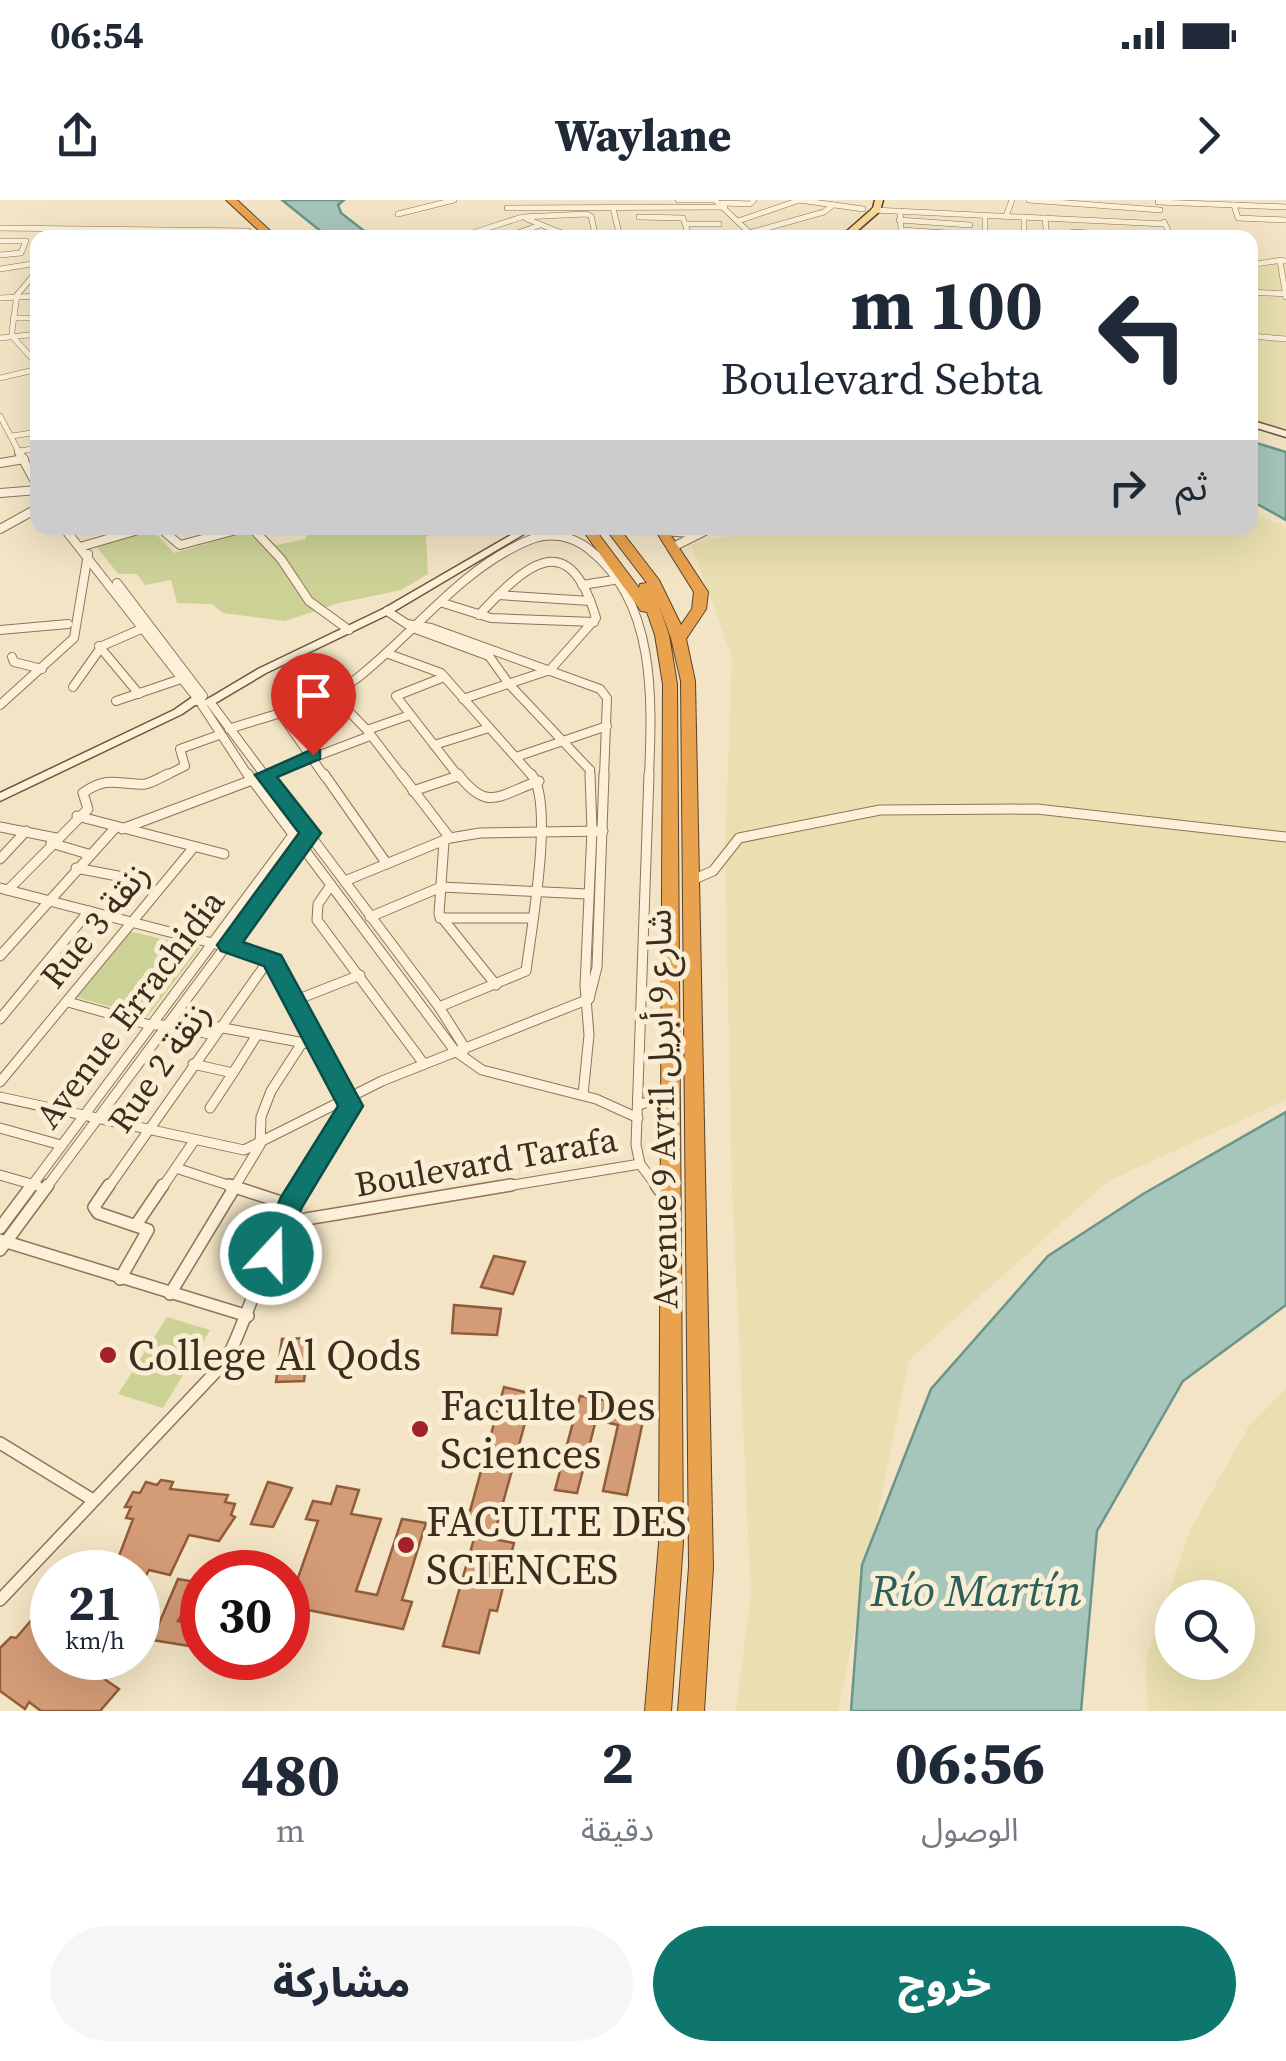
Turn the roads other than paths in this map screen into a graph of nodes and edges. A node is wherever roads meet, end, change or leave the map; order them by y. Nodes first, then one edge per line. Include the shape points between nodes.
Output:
1 (230, 200) edge
2 (247, 200) edge
3 (410, 200) edge
4 (454, 200) edge
5 (494, 200) edge
6 (678, 200) edge
7 (754, 200) edge
8 (800, 200) edge
9 (1012, 200) edge
10 (1032, 200) edge
11 (1158, 201) edge
12 (439, 202) edge
13 (722, 202) edge
14 (1054, 202) edge
15 (1074, 202) edge
16 (1209, 203) edge
17 (1256, 203) edge
18 (833, 204) junction
19 (1099, 205) junction
20 (1234, 205) junction
21 (1109, 206) junction
22 (422, 208) junction
23 (507, 208) junction
24 (613, 208) junction
25 (640, 208) junction
26 (870, 208) edge
27 (1134, 208) junction
28 (1286, 208) edge
29 (1160, 210) junction
30 (900, 211) junction
31 (398, 214) dead end
32 (970, 215) junction
33 (639, 216) junction
34 (985, 216) junction
35 (1006, 216) junction
36 (522, 217) junction
37 (1027, 217) junction
38 (1048, 218) junction
39 (1072, 219) junction
40 (899, 220) junction
41 (1097, 220) junction
42 (1286, 220) edge
43 (738, 221) junction
44 (1109, 221) junction
45 (1136, 223) junction
46 (686, 224) junction
47 (719, 224) dead end
48 (970, 224) junction
49 (1165, 224) junction
50 (541, 225) junction
51 (0, 228) edge
52 (70, 228) joint
53 (157, 230) edge
54 (264, 230) edge
55 (280, 230) edge
56 (482, 230) edge
57 (526, 230) edge
58 (554, 230) edge
59 (594, 230) edge
60 (616, 230) edge
61 (641, 230) edge
62 (687, 230) edge
63 (747, 230) edge
64 (768, 230) edge
65 (850, 230) edge
66 (901, 230) edge
67 (971, 230) edge
68 (985, 230) edge
69 (1025, 230) edge
70 (1047, 230) edge
71 (1073, 230) edge
72 (1098, 230) edge
73 (1166, 230) edge
74 (0, 241) edge
75 (2, 255) edge
76 (1284, 260) edge
77 (1258, 264) edge
78 (18, 265) junction
79 (30, 266) edge
80 (0, 269) edge
81 (30, 278) edge
82 (1258, 293) edge
83 (17, 295) junction
84 (1286, 295) edge
85 (30, 296) edge
86 (0, 298) edge
87 (13, 318) junction
88 (30, 318) edge
89 (30, 335) edge
90 (12, 336) junction
91 (1258, 337) edge
92 (0, 338) edge
93 (1286, 339) edge
94 (30, 357) edge
95 (30, 369) edge
96 (0, 378) edge
97 (0, 416) edge
98 (1258, 425) edge
99 (7, 432) edge
100 (1286, 434) edge
101 (30, 453) edge
102 (24, 457) junction
103 (30, 458) edge
104 (0, 463) edge
105 (30, 470) edge
106 (30, 489) edge
107 (0, 494) edge
108 (30, 512) edge
109 (0, 529) edge
110 (73, 535) edge
111 (125, 535) edge
112 (168, 535) edge
113 (218, 535) edge
114 (259, 535) edge
115 (508, 535) edge
116 (542, 535) edge
117 (553, 535) edge
118 (594, 535) edge
119 (604, 535) edge
120 (618, 535) edge
121 (632, 535) edge
122 (665, 535) edge
123 (692, 535) edge
124 (672, 547) junction
125 (85, 550) junction
126 (102, 574) junction
127 (82, 578) junction
128 (614, 580) junction
129 (582, 585) junction
130 (498, 596) junction
131 (590, 601) junction
132 (443, 603) junction
133 (387, 611) junction
134 (480, 615) junction
135 (594, 622) junction
136 (68, 624) dead end
137 (148, 626) junction
138 (412, 626) junction
139 (672, 628) junction
140 (0, 630) edge
141 (349, 630) junction
142 (100, 646) junction
143 (501, 652) junction
144 (386, 653) junction
145 (295, 656) junction
146 (489, 656) junction
147 (12, 657) dead end
148 (42, 668) junction
149 (550, 670) junction
150 (187, 677) junction
151 (444, 677) junction
152 (509, 684) junction
153 (73, 687) dead end
154 (332, 693) junction
155 (139, 694) junction
156 (463, 699) junction
157 (203, 700) junction
158 (116, 701) dead end
159 (0, 705) edge
160 (279, 712) junction
161 (410, 715) junction
162 (607, 726) junction
163 (488, 728) junction
164 (230, 729) junction
165 (369, 733) junction
166 (219, 735) junction
167 (562, 740) junction
168 (434, 745) junction
169 (313, 755) junction
170 (516, 758) junction
171 (603, 768) junction
172 (590, 770) junction
173 (265, 775) junction
174 (458, 776) junction
175 (252, 780) junction
176 (539, 781) junction
177 (413, 791) junction
178 (0, 797) edge
179 (77, 816) junction
180 (302, 823) junction
181 (5, 828) edge
182 (119, 828) junction
183 (26, 831) junction
184 (598, 831) junction
185 (542, 832) junction
186 (310, 833) junction
187 (293, 836) junction
188 (1286, 837) edge
189 (54, 840) junction
190 (447, 840) junction
191 (301, 846) junction
192 (194, 848) junction
193 (88, 854) junction
194 (224, 854) dead end
195 (0, 859) edge
196 (388, 864) junction
197 (76, 868) junction
198 (123, 876) dead end
199 (692, 880) junction
200 (345, 881) junction
201 (331, 885) junction
202 (441, 887) junction
203 (4, 889) edge
204 (534, 891) junction
205 (588, 894) junction
206 (49, 900) junction
207 (88, 911) junction
208 (370, 917) junction
209 (440, 918) junction
210 (533, 918) junction
211 (133, 922) junction
212 (214, 942) junction
213 (229, 945) junction
214 (0, 956) edge
215 (270, 958) junction
216 (360, 975) junction
217 (496, 985) junction
218 (296, 1000) junction
219 (589, 1000) junction
220 (68, 1002) junction
221 (439, 1008) junction
222 (0, 1020) edge
223 (171, 1025) junction
224 (150, 1026) junction
225 (216, 1031) junction
226 (257, 1035) junction
227 (302, 1043) junction
228 (321, 1046) junction
229 (461, 1051) junction
230 (194, 1064) junction
231 (424, 1064) junction
232 (232, 1073) junction
233 (0, 1082) edge
234 (670, 1094) junction
235 (583, 1095) junction
236 (0, 1097) edge
237 (350, 1099) junction
238 (639, 1105) junction
239 (210, 1108) dead end
240 (81, 1118) junction
241 (638, 1118) junction
242 (98, 1119) junction
243 (0, 1128) edge
244 (150, 1129) junction
245 (194, 1141) junction
246 (260, 1144) junction
247 (62, 1145) junction
248 (640, 1164) junction
249 (176, 1168) junction
250 (0, 1175) edge
251 (34, 1184) junction
252 (236, 1186) junction
253 (45, 1190) junction
254 (290, 1204) junction
255 (670, 1205) junction
256 (94, 1207) joint
257 (282, 1223) junction
258 (136, 1225) junction
259 (0, 1228) edge
260 (2, 1244) edge
261 (120, 1279) junction
262 (170, 1294) junction
263 (248, 1316) junction
264 (0, 1443) edge
265 (93, 1500) junction
266 (0, 1600) edge
267 (658, 1711) edge
268 (691, 1711) edge

1 - 54 highway
2 - 55 highway
3 - 22 street
4 - 12 street
5 - 23 street
6 - 13 street
7 - 13 street
8 - 18 street
8 - 43 street
9 - 35 street
10 - 14 street
10 - 37 street
11 - 16 street
11 - 29 street
12 - 22 street
13 - 25 street
13 - 43 street
14 - 15 street
14 - 38 street
15 - 19 street
15 - 39 street
16 - 20 street
17 - 20 street
17 - 28 street
18 - 26 street
18 - 64 street
19 - 21 street
19 - 41 street
20 - 42 street via 1238,218
21 - 27 street
21 - 44 street
22 - 31 street
23 - 24 street
23 - 36 street
24 - 25 street
24 - 60 street
25 - 33 street
26 - 30 street
26 - 65 main road
27 - 29 street
27 - 45 street
29 - 49 street
30 - 32 street
30 - 40 street
32 - 34 street
32 - 48 street
33 - 46 street via 682,217
33 - 61 street
34 - 35 street
34 - 68 street
35 - 37 street
36 - 50 street
36 - 56 street
36 - 59 street via 589,214
37 - 38 street
37 - 69 street
38 - 39 street
38 - 70 street
39 - 41 street
39 - 71 street
40 - 48 street
40 - 66 street
41 - 44 street
41 - 72 street
43 - 63 street
44 - 45 street
45 - 49 street
46 - 47 street
46 - 62 street
48 - 67 street
49 - 73 street
50 - 57 street
50 - 58 street
51 - 52 street
52 - 53 street
74 - 75 street via 26,242 22,252
75 - 78 street
76 - 77 street
76 - 84 street
78 - 79 street
78 - 80 street
81 - 83 street
82 - 84 street
83 - 85 street
83 - 86 street
83 - 87 street
87 - 88 street
87 - 90 street
89 - 90 street
90 - 92 street
90 - 94 street
91 - 93 street
95 - 96 street
97 - 99 street
98 - 100 street
99 - 102 street
101 - 102 street
102 - 103 street
102 - 104 street
102 - 105 street
106 - 107 street
108 - 109 street
110 - 125 street
111 - 125 street
112 - 113 street via 180,545
114 - 141 street via 310,601
115 - 133 street
116 - 132 street via 514,548
117 - 128 street via 582,543
118 - 139 highway
119 - 139 highway, Avenue 9 Avril شارع 9 أبريل
120 - 139 highway, Avenue 9 Avril شارع 9 أبريل via 636,555
121 - 139 highway via 663,575 673,598
122 - 124 highway
123 - 124 street
124 - 139 highway via 702,600
125 - 126 street
125 - 127 street
125 - 137 street
126 - 127 street
126 - 137 street
127 - 148 street via 78,631
128 - 129 street
128 - 238 street via 642,635 650,693
129 - 130 street via 570,568 540,564
129 - 131 street
130 - 131 street
130 - 134 street
131 - 135 street
132 - 134 street
132 - 138 street
133 - 138 street
133 - 141 street
134 - 135 street
135 - 149 street
136 - 140 street
137 - 142 street
137 - 150 street
138 - 143 street
138 - 144 street
138 - 146 street
139 - 199 highway, Avenue 9 Avril شارع 9 أبريل via 688,681
139 - 234 highway, Avenue 9 Avril شارع 9 أبريل
141 - 145 street
142 - 153 street
142 - 155 street
143 - 146 street
143 - 149 street
144 - 151 street
144 - 154 street
145 - 154 street
145 - 157 street
146 - 152 street
147 - 148 street
148 - 159 street
149 - 152 street
149 - 162 street via 600,689 608,702
150 - 155 street
150 - 157 street
151 - 156 street
151 - 161 street via 396,696
152 - 156 street
152 - 167 street
154 - 160 street
154 - 165 street
155 - 158 street
156 - 163 street
157 - 164 street
157 - 166 street
157 - 178 street
160 - 164 street
160 - 169 street
161 - 165 street
161 - 168 street
162 - 167 street
162 - 171 street
163 - 168 street
163 - 170 street
164 - 173 street
165 - 169 street
165 - 177 street
166 - 175 street
166 - 179 street via 179,750 185,766 175,773 146,784 118,779 87,790 90,807
167 - 170 street
167 - 172 street
168 - 174 street
169 - 173 street
169 - 196 street
170 - 176 street
171 - 172 street
171 - 184 street
172 - 184 street
173 - 175 street
173 - 180 street
174 - 176 street via 484,800
174 - 177 street
175 - 182 street
175 - 187 street
176 - 185 street
177 - 190 street
179 - 182 street
179 - 189 street
180 - 186 street
180 - 187 street, Avenue Errachidia
181 - 183 street
182 - 192 street
182 - 193 street
183 - 189 street
183 - 195 street
184 - 185 street
184 - 205 street
184 - 219 street via 597,967
185 - 190 street
185 - 204 street
186 - 191 street, Avenue Errachidia
186 - 200 street
187 - 191 street
187 - 212 street, Avenue Errachidia
188 - 199 street via 1076,811 880,810 739,838 713,871
189 - 193 street
189 - 203 street
190 - 196 street
190 - 202 street
191 - 201 street
191 - 213 street, Avenue Errachidia
192 - 194 street
192 - 211 street, Rue 3 زنقة
193 - 197 street
196 - 200 street
197 - 198 street
197 - 206 street
199 - 268 highway, Avenue 9 Avril شارع 9 أبريل via 701,1566
200 - 208 street
201 - 216 street via 318,904 317,920
201 - 229 street
202 - 204 street
202 - 208 street
202 - 209 street
203 - 206 street
204 - 205 street
204 - 210 street
205 - 219 street
206 - 207 street
206 - 214 street
207 - 211 street
207 - 222 street
208 - 221 street
209 - 210 street
209 - 217 street
210 - 217 street via 526,971
211 - 212 street
211 - 220 street, Rue 3 زنقة
212 - 213 street
212 - 224 street, Avenue Errachidia
213 - 215 street
213 - 223 street, Avenue Errachidia
215 - 218 street
215 - 225 street, Rue 2 زنقة
216 - 218 street
216 - 231 street
217 - 221 street
218 - 228 street
219 - 229 street
219 - 235 street
220 - 224 street
220 - 233 street, Rue 3 زنقة
221 - 229 street
223 - 224 street
223 - 225 street
223 - 242 street, Avenue Errachidia
224 - 240 street, Avenue Errachidia
225 - 226 street
225 - 230 street, Rue 2 زنقة
226 - 227 street
226 - 232 street
227 - 228 street
227 - 246 street via 258,1117
228 - 237 street
229 - 231 street
229 - 235 street via 482,1070
230 - 232 street
230 - 244 street, Rue 2 زنقة
231 - 237 street
232 - 239 street
234 - 238 street
234 - 255 highway, Avenue 9 Avril شارع 9 أبريل
235 - 241 street
236 - 240 street
237 - 246 street
237 - 254 street via 346,1120
238 - 241 street
240 - 242 street
240 - 247 street, Avenue Errachidia
241 - 248 street
242 - 244 street
242 - 253 street, Avenue Errachidia
243 - 247 street
244 - 245 street
244 - 256 street, Rue 2 زنقة
245 - 246 street via 239,1150
245 - 249 street
246 - 252 street
247 - 251 street, Avenue Errachidia
248 - 255 street
248 - 257 street, Boulevard Tarafa
249 - 252 street
249 - 258 street
250 - 251 street
251 - 253 street
251 - 259 street, Avenue Errachidia
252 - 254 street
252 - 262 street
253 - 260 street, Avenue Errachidia
254 - 257 street
255 - 267 highway, Avenue 9 Avril شارع 9 أبريل via 671,1543
256 - 258 street
257 - 263 street
258 - 261 street via 148,1235
260 - 261 street
261 - 262 street
262 - 263 street
263 - 265 street via 217,1372
264 - 265 street
265 - 266 street

